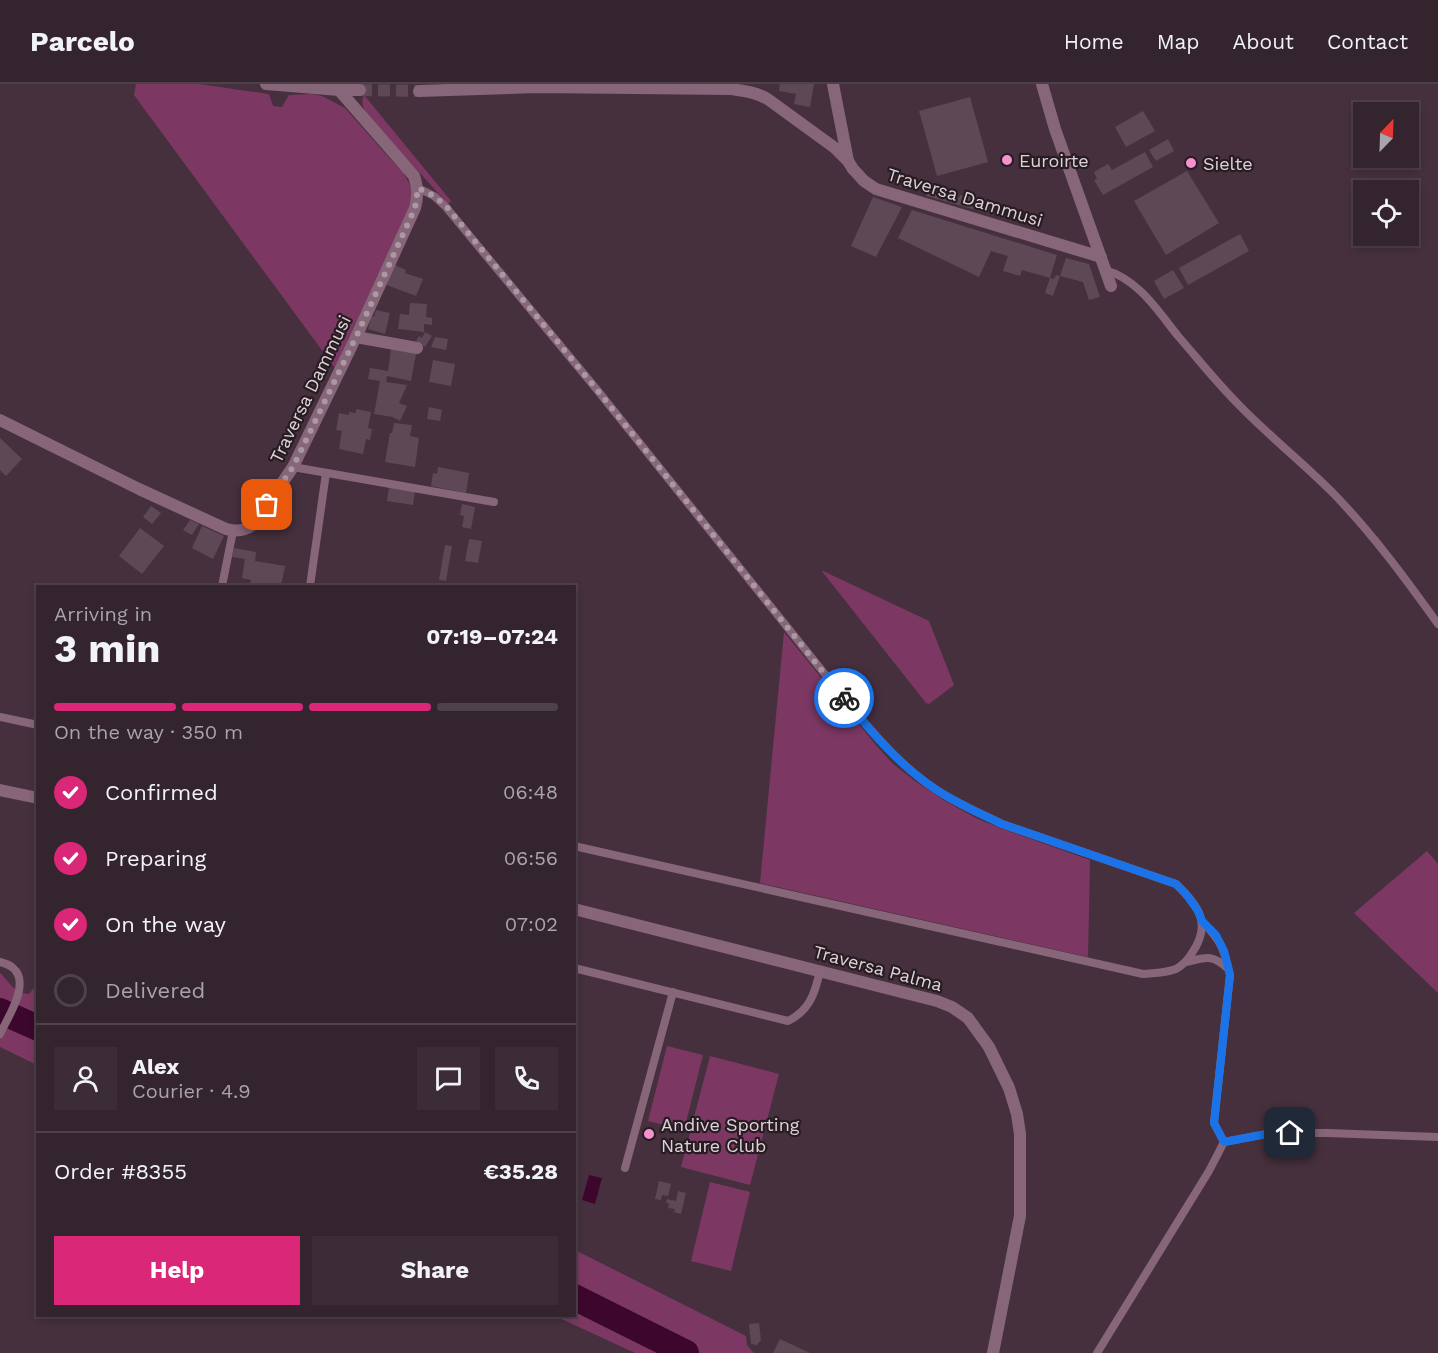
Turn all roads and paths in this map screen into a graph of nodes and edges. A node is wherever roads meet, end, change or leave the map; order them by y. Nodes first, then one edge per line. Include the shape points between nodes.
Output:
1 (266, 84) edge
2 (832, 84) edge
3 (1042, 84) edge
4 (337, 87) edge
5 (360, 90) dead end
6 (419, 91) tunnel mouth
7 (848, 161) junction
8 (418, 188) junction
9 (1101, 257) junction
10 (1105, 270) junction
11 (1111, 286) dead end
12 (356, 337) junction
13 (417, 348) dead end
14 (0, 420) edge
15 (293, 467) junction
16 (326, 473) junction
17 (494, 502) dead end
18 (233, 531) junction
19 (222, 585) edge
20 (310, 585) edge
21 (1438, 624) edge
22 (0, 717) edge
23 (36, 725) edge
24 (0, 790) edge
25 (36, 798) edge
26 (576, 846) edge
27 (576, 910) edge
28 (1202, 921) junction
29 (0, 962) edge
30 (1187, 962) junction
31 (576, 968) edge
32 (1228, 969) junction
33 (820, 971) junction
34 (673, 992) junction
35 (0, 1034) edge
36 (1438, 1137) edge
37 (1224, 1142) junction
38 (625, 1168) dead end
39 (993, 1353) edge
40 (1097, 1353) edge

1 - 4 street
2 - 7 street
3 - 9 street
4 - 5 street
4 - 8 street via 414,176
6 - 7 street, Traversa Dammusi via 538,87 747,91 761,95 794,117
7 - 9 street, Traversa Dammusi via 876,189
8 - 12 street, Traversa Dammusi via 415,208
8 - 28 lane via 446,206 893,754 928,784 977,813 1176,884
9 - 10 street
10 - 11 street
10 - 21 lane via 1117,273 1139,290 1239,405 1338,499 1384,551
12 - 13 street
12 - 15 street, Traversa Dammusi
14 - 18 street
15 - 16 lane
15 - 18 street, Traversa Dammusi via 254,524
16 - 17 lane
16 - 20 lane
18 - 19 lane
22 - 23 lane
24 - 25 street
26 - 30 lane via 1143,974 1161,973
27 - 33 street, Traversa Palma
28 - 30 lane via 1202,935
28 - 32 lane via 1216,935
29 - 35 lane via 13,968 20,978 19,993
30 - 32 lane via 1210,957
31 - 34 lane
32 - 37 lane via 1214,1123
33 - 34 lane via 808,1005 788,1021
33 - 39 street, Traversa Palma via 952,1007 968,1018 989,1047 1009,1088 1020,1134 1020,1216
34 - 38 lane
36 - 37 lane via 1272,1133
37 - 40 lane

